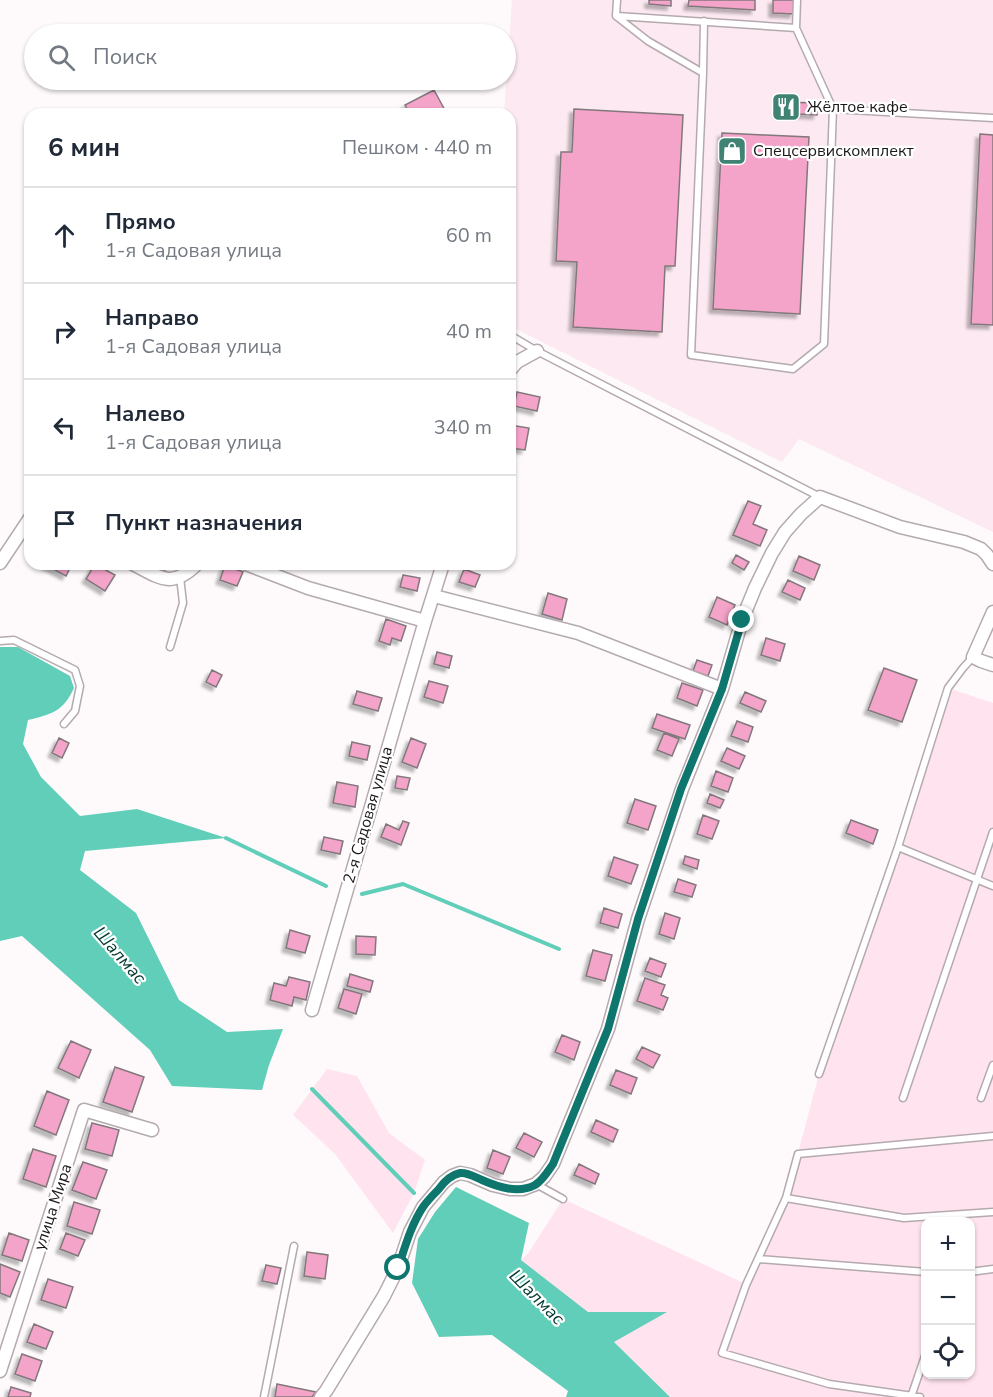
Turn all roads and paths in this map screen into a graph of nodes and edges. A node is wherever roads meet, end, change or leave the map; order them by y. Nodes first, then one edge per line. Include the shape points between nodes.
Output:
1 (617, 0) edge
2 (797, 0) edge
3 (616, 16) junction
4 (704, 21) junction
5 (795, 28) junction
6 (702, 72) junction
7 (833, 109) junction
8 (993, 118) edge
9 (516, 339) edge
10 (537, 351) junction
11 (516, 363) edge
12 (820, 497) junction
13 (24, 527) edge
14 (0, 563) edge
15 (993, 564) edge
16 (144, 570) edge
17 (191, 570) edge
18 (262, 570) edge
19 (441, 570) edge
20 (180, 577) junction
21 (434, 596) junction
22 (993, 612) edge
23 (425, 621) junction
24 (0, 641) edge
25 (170, 647) dead end
26 (973, 657) junction
27 (993, 665) edge
28 (722, 689) junction
29 (64, 724) dead end
30 (993, 832) edge
31 (898, 847) junction
32 (978, 879) junction
33 (993, 886) edge
34 (312, 1010) dead end
35 (993, 1065) edge
36 (819, 1074) dead end
37 (903, 1098) dead end
38 (981, 1098) dead end
39 (152, 1130) dead end
40 (993, 1136) edge
41 (536, 1184) junction
42 (786, 1198) junction
43 (563, 1199) dead end
44 (993, 1212) edge
45 (294, 1246) dead end
46 (758, 1258) junction
47 (993, 1269) edge
48 (975, 1271) edge
49 (921, 1272) edge
50 (921, 1367) edge
51 (0, 1371) edge
52 (911, 1396) edge
53 (264, 1397) edge
54 (321, 1397) edge
55 (920, 1397) edge

1 - 3 lane
2 - 5 lane
3 - 4 lane
3 - 6 lane via 648,42
4 - 5 lane
4 - 6 lane
5 - 7 lane
6 - 7 lane via 691,355 793,369 824,344
7 - 8 lane
9 - 10 lane
10 - 11 street
10 - 12 lane
12 - 15 street via 900,527 964,542 981,549
12 - 28 street via 785,532 772,553 742,620
13 - 14 street
16 - 20 street via 168,579
17 - 20 street
18 - 23 street via 308,588
19 - 21 street, 2-я Садовая улица
20 - 25 lane via 183,603
21 - 23 street, 2-я Садовая улица
21 - 28 street via 578,633
22 - 26 street
23 - 34 street, 2-я Садовая улица
24 - 29 lane via 14,640 75,670 80,686 75,711
26 - 27 street
26 - 31 lane via 948,688
28 - 41 street via 681,789 641,908 608,1029 553,1164
30 - 32 lane
31 - 32 lane
31 - 36 lane
32 - 33 lane
32 - 37 lane
35 - 38 lane
39 - 51 street, улица Мира via 84,1110
40 - 42 lane via 798,1154
41 - 43 lane
41 - 54 street via 510,1189 460,1173 444,1182 423,1208 384,1296
42 - 44 lane via 904,1218
42 - 46 lane
45 - 53 lane
46 - 49 lane
46 - 52 lane via 722,1353 829,1384
47 - 48 lane
50 - 52 lane
52 - 55 lane

